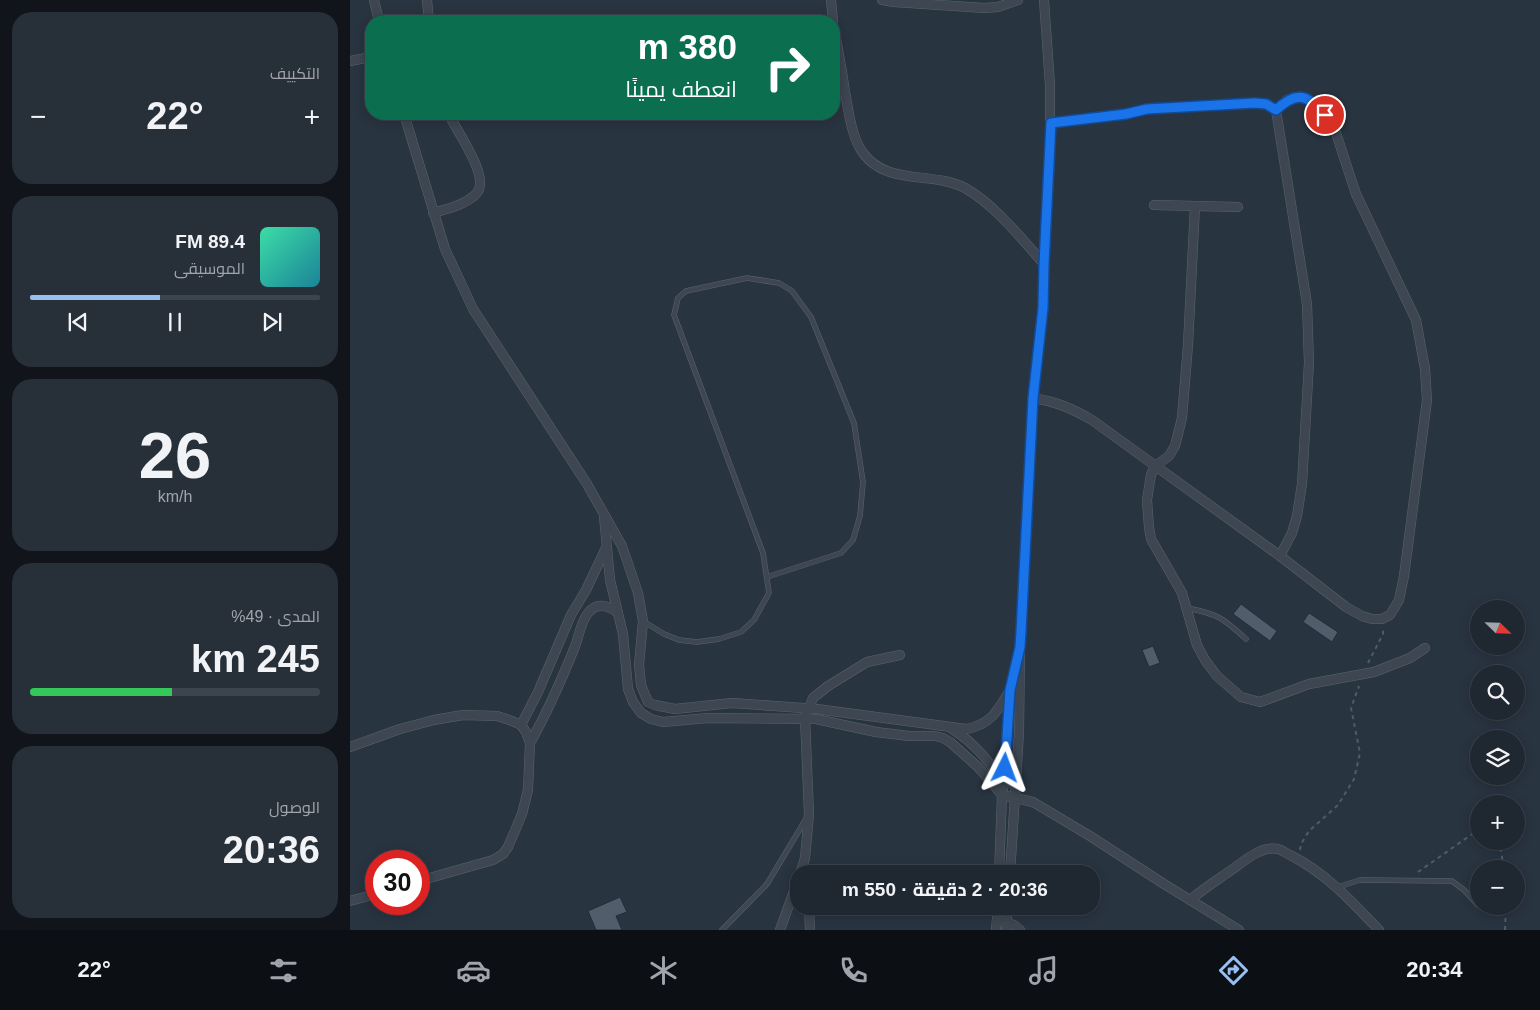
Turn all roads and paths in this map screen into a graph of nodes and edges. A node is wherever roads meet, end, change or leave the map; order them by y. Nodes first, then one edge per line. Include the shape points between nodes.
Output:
1 (374, 0) edge
2 (427, 0) edge
3 (831, 0) edge
4 (882, 0) edge
5 (1018, 0) edge
6 (1044, 0) edge
7 (378, 15) edge
8 (428, 15) edge
9 (832, 15) edge
10 (365, 57) edge
11 (350, 61) edge
12 (840, 62) edge
13 (1276, 110) junction
14 (406, 120) edge
15 (451, 120) edge
16 (1051, 123) junction
17 (1154, 205) dead end
18 (1195, 206) junction
19 (1238, 207) dead end
20 (433, 213) junction
21 (1044, 264) junction
22 (1033, 398) junction
23 (1155, 466) junction
24 (604, 516) junction
25 (606, 547) junction
26 (1280, 556) junction
27 (767, 577) junction
28 (1187, 608) junction
29 (618, 613) junction
30 (1382, 619) junction
31 (643, 620) junction
32 (1246, 639) dead end
33 (1020, 647) junction
34 (1425, 648) dead end
35 (900, 655) dead end
36 (1362, 674) junction
37 (1010, 690) junction
38 (809, 709) junction
39 (805, 718) junction
40 (521, 725) junction
41 (950, 727) junction
42 (530, 743) junction
43 (350, 747) edge
44 (1004, 783) junction
45 (1002, 795) junction
46 (1015, 798) junction
47 (809, 814) junction
48 (1470, 836) edge
49 (805, 858) junction
50 (1298, 860) junction
51 (803, 865) edge
52 (805, 865) edge
53 (999, 865) edge
54 (1011, 865) edge
55 (430, 878) edge
56 (1406, 881) junction
57 (1338, 887) junction
58 (1470, 896) edge
59 (365, 897) edge
60 (1190, 900) junction
61 (350, 901) edge
62 (790, 901) edge
63 (809, 915) edge
64 (1506, 915) edge
65 (1003, 924) edge
66 (722, 930) edge
67 (780, 930) edge
68 (810, 930) edge
69 (996, 930) edge
70 (1020, 930) edge
71 (1239, 930) edge
72 (1379, 930) edge
73 (1505, 930) edge

1 - 7 street
2 - 8 street
3 - 9 street
4 - 5 street via 984,8
6 - 16 street
10 - 11 street
12 - 21 street via 851,124 863,153 886,171 952,183 972,192 992,208
13 - 16 street via 1266,104 1255,103 1147,109
13 - 26 street via 1307,304 1309,363 1302,484 1292,533
13 - 30 street via 1287,100 1306,98 1325,115 1336,133 1356,194 1405,294 1418,329 1427,400 1404,576 1396,607
14 - 20 street
15 - 20 street via 479,171 480,188 476,194 455,206
16 - 21 street
17 - 18 street
18 - 19 street
18 - 23 street via 1182,418 1175,446 1169,456
20 - 24 street via 445,249 473,309 578,470
21 - 22 street via 1043,308
22 - 23 street via 1071,408
22 - 33 street
23 - 26 street
23 - 28 street via 1147,500 1148,527 1151,539 1182,593
24 - 25 street
24 - 31 street via 622,546 638,593
25 - 29 street
25 - 40 street
26 - 30 street via 1362,616
27 - 27 lane via 841,553 853,540 860,516 863,482 854,423 811,317 792,291 779,283 747,278 686,291 678,298 674,315 763,553
27 - 31 lane via 769,593 754,620 741,632 697,642 679,640
28 - 32 lane via 1208,612 1225,620
28 - 36 street via 1197,645 1205,660 1223,682 1251,701 1260,702 1309,684
29 - 39 street via 624,634 628,689 641,713 651,719 663,722 708,718
29 - 42 street via 602,605 588,613 567,667
30 - 36 path via 1383,634
31 - 38 street via 639,665 641,685 648,702 655,706 675,709 749,704
33 - 37 street
33 - 46 street
34 - 36 street via 1410,658
35 - 38 street via 868,662 828,686 813,698
36 - 50 path via 1351,708 1360,753 1354,779 1338,805 1309,830 1301,844
37 - 41 street via 983,725 966,729
37 - 44 street
38 - 39 street
38 - 41 street
39 - 45 street via 876,732 943,738 978,767
39 - 47 street
40 - 42 street
40 - 43 street via 497,716 463,715 400,729
41 - 44 street via 978,749
42 - 55 street via 528,790 522,814 503,854 493,860
44 - 45 street
44 - 46 street
45 - 46 street
45 - 53 street
46 - 54 street
46 - 60 street via 1033,802
47 - 49 street
47 - 66 lane via 767,884
48 - 56 path
49 - 51 street
49 - 52 street
50 - 57 street
50 - 60 street via 1277,849 1265,850 1207,885
56 - 57 lane via 1360,880
56 - 58 lane via 1452,881
57 - 72 street
59 - 61 street
60 - 71 street
62 - 67 street
63 - 68 street
64 - 73 path
65 - 69 street
65 - 70 street via 1014,925

